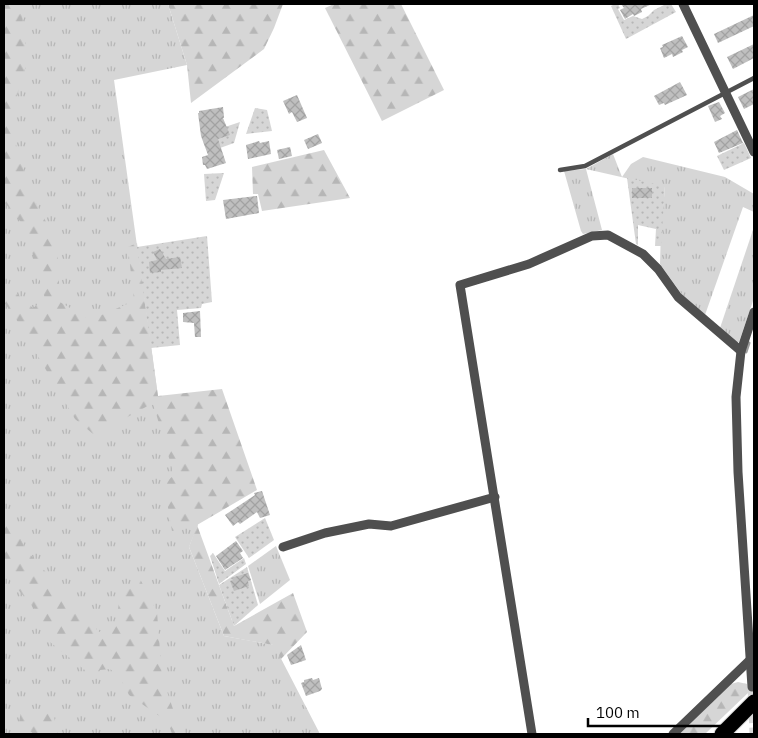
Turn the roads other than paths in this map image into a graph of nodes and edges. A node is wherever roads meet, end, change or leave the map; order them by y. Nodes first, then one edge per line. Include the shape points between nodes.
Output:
1 (683, 4) edge
2 (754, 78) edge
3 (726, 93) junction
4 (754, 152) edge
5 (560, 170) dead end
6 (754, 312) edge
7 (741, 351) junction
8 (495, 497) junction
9 (283, 547) dead end
10 (752, 659) edge
11 (752, 687) dead end
12 (754, 702) edge
13 (532, 734) edge
14 (673, 734) edge
15 (722, 734) edge

1 - 3 street
2 - 3 lane
3 - 4 street
3 - 5 lane via 585,166
6 - 7 street
7 - 8 street via 678,297 643,254 608,235 592,236 529,264 460,285
7 - 10 street via 736,397 737,434
8 - 9 street via 391,526 369,524 325,533
8 - 13 street
10 - 11 street
10 - 14 street
12 - 15 highway

